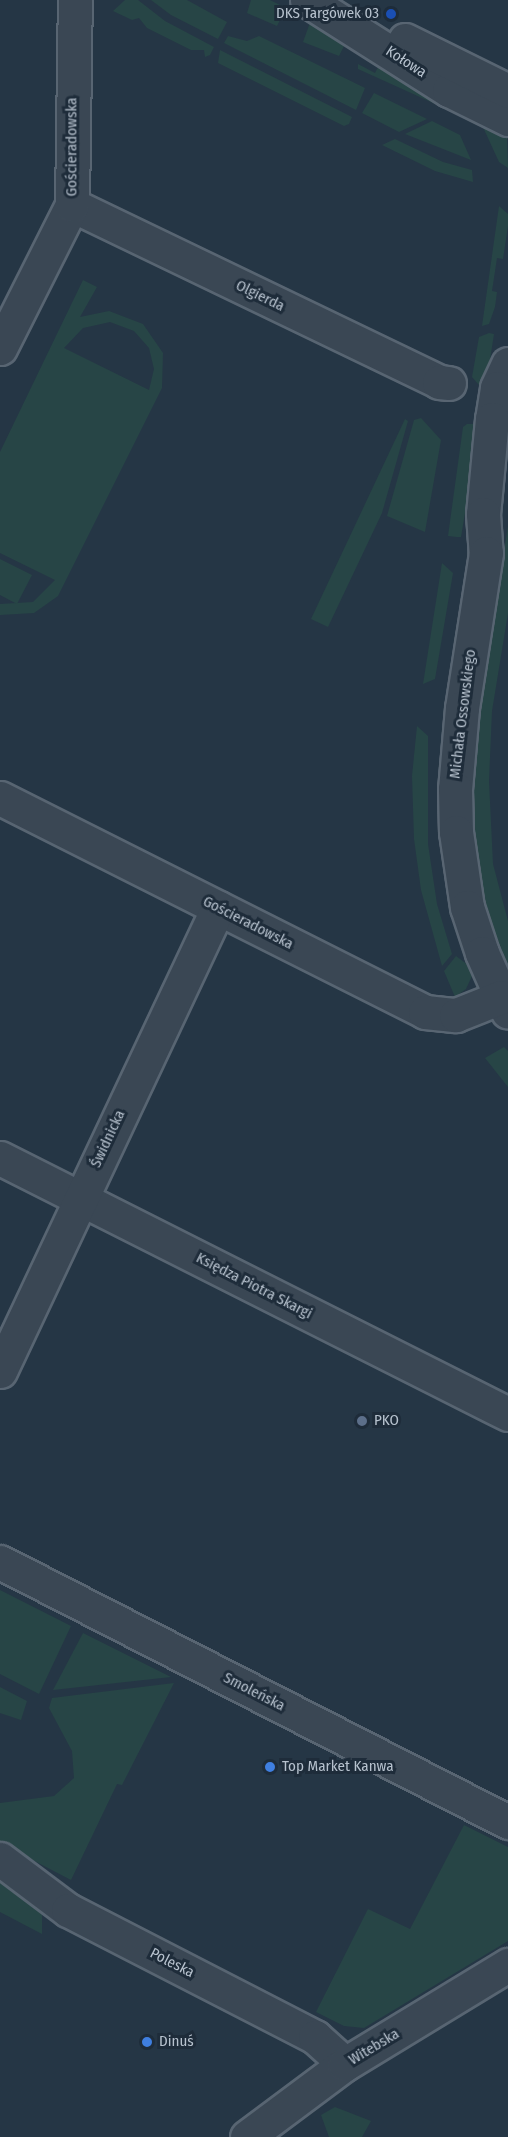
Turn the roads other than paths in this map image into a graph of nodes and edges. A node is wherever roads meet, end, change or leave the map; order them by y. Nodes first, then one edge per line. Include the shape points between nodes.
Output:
1 (75, 0) edge
2 (308, 0) edge
3 (508, 91) edge
4 (508, 119) edge
5 (72, 205) junction
6 (9, 306) edge
7 (0, 348) edge
8 (508, 364) edge
9 (448, 383) dead end
10 (508, 483) edge
11 (486, 553) junction
12 (0, 798) edge
13 (218, 908) junction
14 (504, 1004) edge
15 (0, 1158) edge
16 (80, 1199) junction
17 (0, 1371) edge
18 (508, 1414) edge
19 (0, 1562) edge
20 (508, 1822) edge
21 (0, 1859) edge
22 (508, 1965) edge
23 (345, 2064) junction
24 (247, 2137) edge

1 - 5 street, Gościeradowska
2 - 3 street, Kołowa via 375,25
2 - 4 street, Kołowa via 449,90
5 - 6 street, Gościeradowska
5 - 9 street, Olgierda
6 - 7 street, Gościeradowska
8 - 11 street, Michała Ossowskiego via 497,388 492,419 483,514
10 - 11 street, Michała Ossowskiego via 501,518
11 - 14 street, Michała Ossowskiego via 457,746 456,832 467,907
12 - 13 street, Gościeradowska
13 - 14 street, Gościeradowska via 425,1012 456,1015
13 - 16 street, Świdnicka
15 - 16 street, Księdza Piotra Skargi
16 - 17 street, Świdnicka
16 - 18 street, Księdza Piotra Skargi
19 - 20 street, Smoleńska
21 - 23 street, Poleska via 68,1910 315,2037
22 - 23 street, Witebska
23 - 24 street, Witebska

